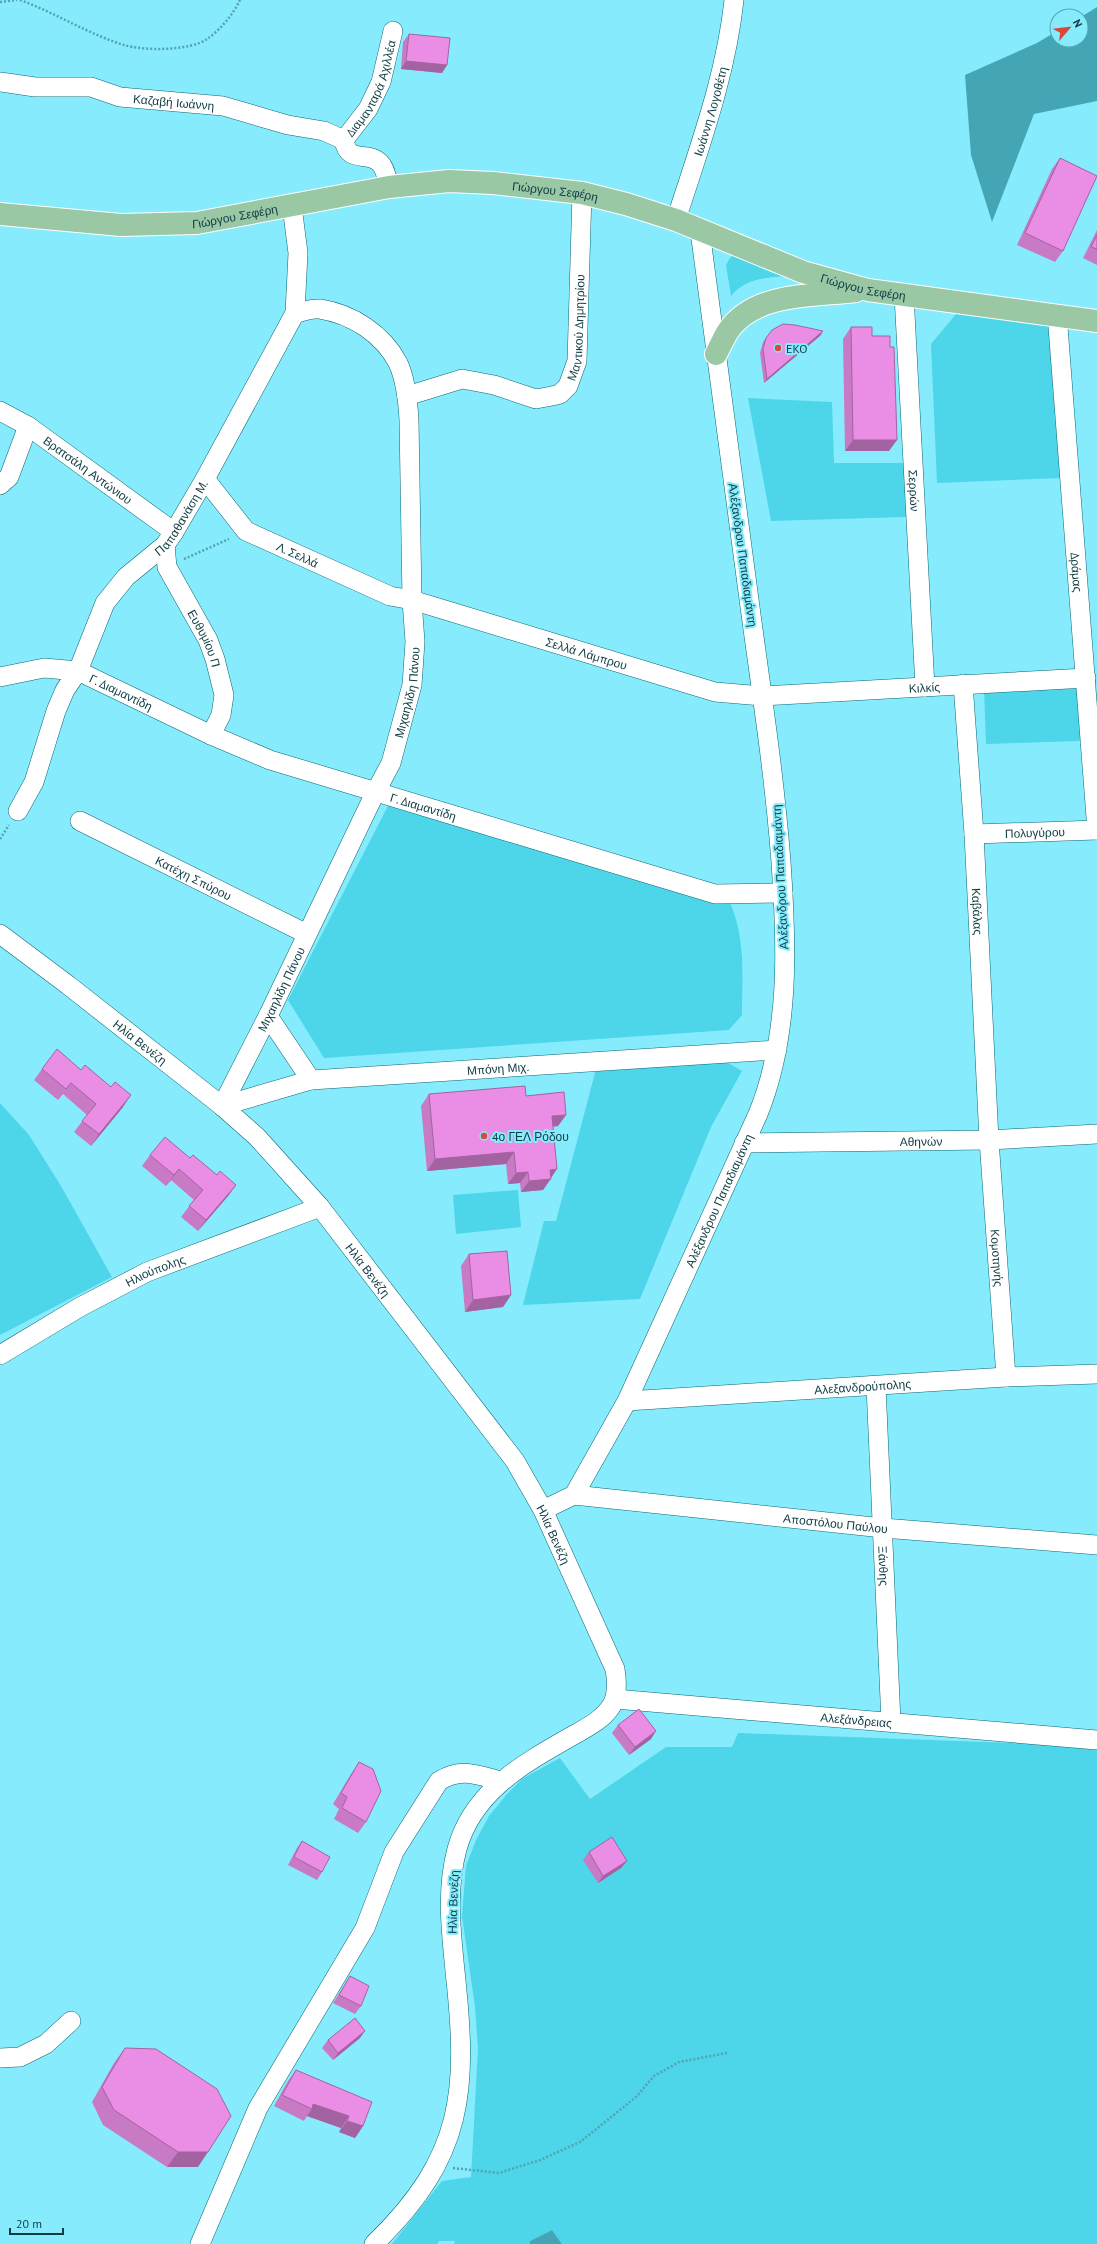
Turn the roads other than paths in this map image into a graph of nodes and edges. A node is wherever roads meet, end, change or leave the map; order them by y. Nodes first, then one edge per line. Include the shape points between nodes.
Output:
1 (734, 0) edge
2 (393, 31) dead end
3 (0, 82) edge
4 (344, 140) junction
5 (389, 187) junction
6 (582, 193) junction
7 (292, 206) junction
8 (0, 214) edge
9 (676, 220) junction
10 (700, 231) junction
11 (868, 290) junction
12 (904, 295) junction
13 (295, 313) junction
14 (1057, 314) junction
15 (1097, 320) edge
16 (716, 354) junction
17 (407, 396) junction
18 (0, 411) edge
19 (28, 426) junction
20 (205, 479) junction
21 (0, 485) edge
22 (169, 538) junction
23 (412, 600) junction
24 (78, 671) junction
25 (0, 677) edge
26 (1086, 678) junction
27 (963, 684) junction
28 (925, 687) junction
29 (762, 696) junction
30 (210, 735) junction
31 (375, 792) junction
32 (18, 811) dead end
33 (80, 821) dead end
34 (1097, 830) edge
35 (974, 834) junction
36 (783, 893) junction
37 (0, 934) edge
38 (307, 934) junction
39 (268, 1016) junction
40 (777, 1050) junction
41 (311, 1080) junction
42 (222, 1106) junction
43 (1097, 1134) edge
44 (989, 1140) junction
45 (744, 1143) junction
46 (320, 1206) junction
47 (0, 1355) edge
48 (1097, 1374) edge
49 (1006, 1377) junction
50 (876, 1386) junction
51 (627, 1401) junction
52 (574, 1495) junction
53 (543, 1510) junction
54 (883, 1528) junction
55 (1097, 1545) edge
56 (615, 1699) junction
57 (891, 1722) junction
58 (1097, 1740) edge
59 (501, 1781) junction
60 (71, 2022) dead end
61 (0, 2058) edge
62 (200, 2244) edge
63 (374, 2244) edge

1 - 9 street, Ιωάννη Λογοθέτη via 723,68
2 - 4 street, Διαμανταρά Αχιλλέα via 381,82 368,109
3 - 4 street, Καζαβή Ιωάννη via 35,87 91,87 120,97 223,106 288,125 324,131
4 - 5 street, Διαμανταρά Αχιλλέα via 345,148 350,154 372,158 380,163
5 - 6 main road, Γιώργου Σεφέρη via 449,181
5 - 7 main road, Γιώργου Σεφέρη
6 - 9 main road, Γιώργου Σεφέρη
6 - 17 street, Μαντικού Δημητρίου via 578,362 568,386 560,394 536,399 494,385 462,379
7 - 8 main road, Γιώργου Σεφέρη via 196,223 162,225 121,225
7 - 13 street, Παπαθανάση Μ. via 298,253
9 - 10 main road, Γιώργου Σεφέρη
10 - 11 main road, Γιώργου Σεφέρη via 803,272
10 - 16 street, Αλέξανδρου Παπαδιαμάντη
11 - 12 main road, Γιώργου Σεφέρη
11 - 16 main road via 785,299 766,304 740,318 730,327
12 - 14 main road, Γιώργου Σεφέρη
12 - 28 street, Σερρών
13 - 17 street, Μιχαηλίδη Πάνου via 318,309 337,314 378,335 398,364
13 - 20 street, Παπαθανάση Μ.
14 - 15 main road, Γιώργου Σεφέρη
14 - 26 street, Δράμας
16 - 29 street, Αλέξανδρου Παπαδιαμάντη
17 - 23 street, Μιχαηλίδη Πάνου via 410,420
18 - 19 street, Βρατσάλη Αντώνιου
19 - 21 street via 8,477
19 - 22 street, Βρατσάλη Αντώνιου
20 - 22 street, Παπαθανάση Μ.
20 - 23 street, Λ. Σελλά via 246,531 390,596
22 - 24 street, Παπαθανάση Μ. via 126,577 105,603
22 - 30 street, Ευθυμίου Π via 166,567 208,640 224,695 222,715
23 - 29 street, Σελλά Λάμπρου via 715,692
23 - 31 street, Μιχαηλίδη Πάνου via 415,642 412,685 391,763
24 - 25 street via 44,668
24 - 30 street, Γ. Διαμαντίδη
24 - 32 street, Παπαθανάση Μ. via 65,690 34,782
26 - 27 street, Κιλκίς
26 - 34 street, Δράμας
27 - 28 street, Κιλκίς
27 - 35 street, Καβάλας
28 - 29 street, Κιλκίς
29 - 36 street, Αλέξανδρου Παπαδιαμάντη via 778,822
30 - 31 street, Γ. Διαμαντίδη via 270,760
31 - 36 street, Γ. Διαμαντίδη via 715,894
31 - 38 street, Μιχαηλίδη Πάνου
33 - 38 street, Κατέχη Σπύρου
34 - 35 street, Πολυγύρου
35 - 44 street, Καβάλας
36 - 40 street, Αλέξανδρου Παπαδιαμάντη via 784,982
37 - 42 street, Ηλία Βενέζη
38 - 39 street, Μιχαηλίδη Πάνου
39 - 41 street
39 - 42 street, Μιχαηλίδη Πάνου
40 - 41 street, Μπόνη Μιχ.
40 - 45 street, Αλέξανδρου Παπαδιαμάντη via 769,1086
41 - 42 street, Μπόνη Μιχ.
42 - 46 street, Ηλία Βενέζη via 257,1137
43 - 44 street, Αθηνών
44 - 45 street, Αθηνών
44 - 49 street, Κομοτηνής
45 - 51 street, Αλέξανδρου Παπαδιαμάντη
46 - 47 street, Ηλιούπολης via 147,1272 80,1307
46 - 53 street, Ηλία Βενέζη via 515,1461
48 - 49 street, Αλεξανδρούπολης
49 - 50 street, Αλεξανδρούπολης
50 - 51 street, Αλεξανδρούπολης
50 - 54 street, Ξάνθης
51 - 52 street, Αλέξανδρου Παπαδιαμάντη
52 - 53 street
52 - 54 street, Αποστόλου Παύλου
53 - 56 street, Ηλία Βενέζη via 612,1659 617,1680
54 - 55 street, Αποστόλου Παύλου
54 - 57 street, Ξάνθης
56 - 57 street, Αλεξάνδρειας
56 - 59 street, Ηλία Βενέζη via 598,1721 520,1766
57 - 58 street, Αλεξάνδρειας
59 - 62 street via 465,1772 451,1774 440,1781 394,1852 365,1928 258,2108
59 - 63 street, Ηλία Βενέζη via 486,1795 461,1834 453,1867 450,1921 462,2056 456,2115 446,2146 436,2166 409,2205
60 - 61 street via 46,2044 20,2057

